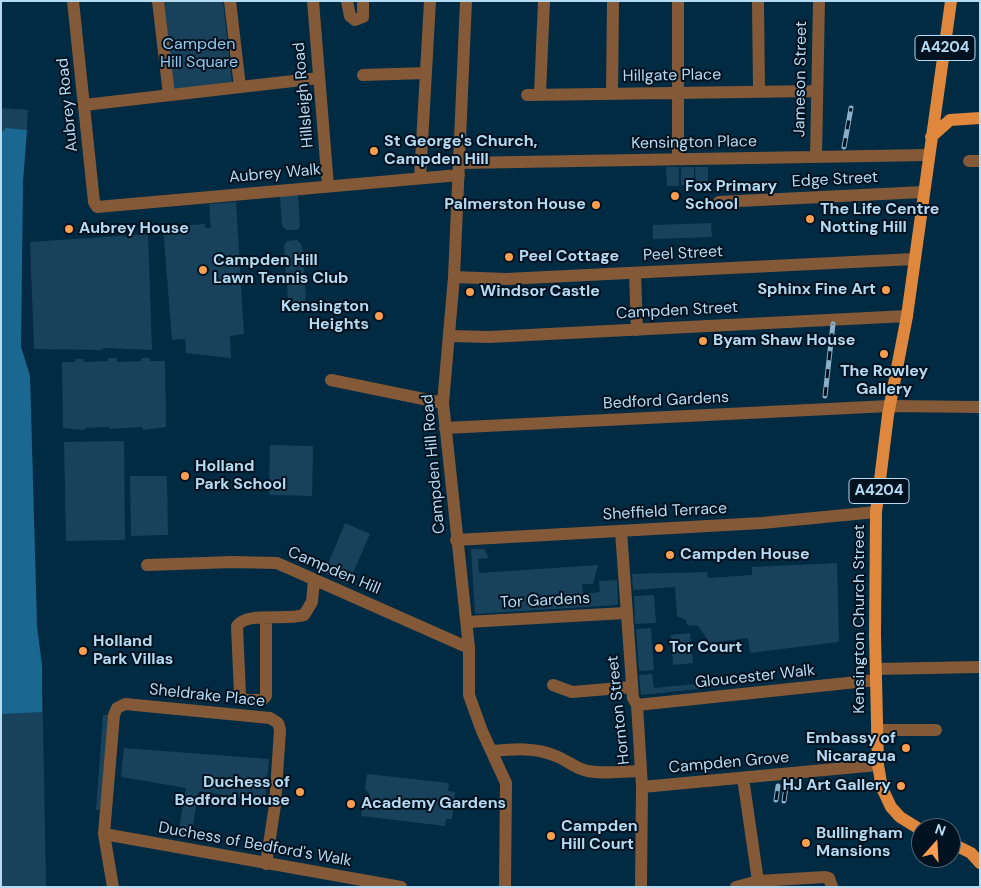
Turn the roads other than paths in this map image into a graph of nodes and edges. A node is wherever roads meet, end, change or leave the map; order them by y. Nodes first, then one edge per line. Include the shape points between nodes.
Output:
1 (74, 1) edge
2 (158, 1) edge
3 (230, 1) edge
4 (313, 1) edge
5 (347, 1) edge
6 (363, 1) edge
7 (430, 1) edge
8 (466, 1) edge
9 (544, 1) edge
10 (613, 1) edge
11 (678, 1) edge
12 (758, 1) edge
13 (819, 1) edge
14 (952, 1) edge
15 (426, 73) junction
16 (363, 75) dead end
17 (320, 78) junction
18 (240, 86) junction
19 (759, 91) junction
20 (817, 91) junction
21 (678, 92) junction
22 (540, 94) junction
23 (612, 94) junction
24 (169, 95) junction
25 (527, 95) dead end
26 (938, 95) junction
27 (84, 105) junction
28 (980, 118) edge
29 (950, 120) junction
30 (931, 138) junction
31 (928, 155) junction
32 (816, 156) junction
33 (678, 159) junction
34 (459, 169) junction
35 (420, 178) junction
36 (328, 186) junction
37 (923, 192) junction
38 (719, 202) dead end
39 (95, 206) joint
40 (914, 260) junction
41 (635, 273) junction
42 (454, 277) junction
43 (907, 316) junction
44 (637, 330) junction
45 (449, 336) junction
46 (331, 380) dead end
47 (443, 403) junction
48 (890, 406) junction
49 (980, 407) edge
50 (445, 428) junction
51 (876, 512) junction
52 (621, 531) junction
53 (456, 540) junction
54 (147, 564) dead end
55 (314, 580) junction
56 (625, 613) junction
57 (266, 619) junction
58 (467, 622) junction
59 (469, 648) junction
60 (980, 667) edge
61 (876, 675) junction
62 (553, 685) dead end
63 (632, 687) junction
64 (637, 705) junction
65 (877, 730) junction
66 (936, 730) dead end
67 (492, 751) junction
68 (878, 765) junction
69 (641, 771) junction
70 (743, 778) junction
71 (642, 787) junction
72 (911, 824) edge
73 (104, 834) junction
74 (961, 848) edge
75 (980, 862) edge
76 (266, 864) junction
77 (758, 881) junction
78 (774, 883) edge
79 (113, 887) edge
80 (401, 887) edge
81 (505, 887) edge
82 (641, 887) edge
83 (736, 887) edge
84 (832, 887) edge

1 - 27 street, Aubrey Road
2 - 24 street
3 - 18 street
4 - 17 street, Hillsleigh Road
5 - 6 street via 350,16 355,20 363,16
7 - 15 street
8 - 34 street, Campden Hill Road
9 - 22 street
10 - 23 street
11 - 21 street
12 - 19 street
13 - 20 street, Jameson Street
14 - 26 main road, Kensington Church Street / A4204
15 - 16 street
15 - 35 street
17 - 18 street
17 - 36 street, Hillsleigh Road
18 - 24 street
19 - 20 street, Hillgate Place
19 - 21 street, Hillgate Place
20 - 32 street, Jameson Street
21 - 23 street, Hillgate Place
21 - 33 street
22 - 23 street, Hillgate Place
22 - 25 street, Hillgate Place
24 - 27 street
26 - 29 main road
26 - 30 main road, Kensington Church Street / A4204
27 - 39 street, Aubrey Road
28 - 29 main road
29 - 30 main road
30 - 31 main road, Kensington Church Street / A4204
31 - 32 street, Kensington Place
31 - 37 main road, Kensington Church Street / A4204
32 - 33 street, Kensington Place
33 - 34 street, Kensington Place
34 - 35 street, Aubrey Walk
34 - 42 street, Campden Hill Road
35 - 36 street, Aubrey Walk
36 - 39 street, Aubrey Walk
37 - 38 street, Edge Street
37 - 40 main road, Kensington Church Street / A4204
40 - 41 street, Peel Street
40 - 43 main road, Kensington Church Street / A4204
41 - 42 street, Peel Street via 506,279
41 - 44 street
42 - 45 street, Campden Hill Road
43 - 44 street, Campden Street
43 - 48 main road, Kensington Church Street / A4204
44 - 45 street, Campden Street
45 - 47 street, Campden Hill Road
46 - 47 street
47 - 50 street, Campden Hill Road
48 - 49 street, Bedford Gardens
48 - 50 street, Bedford Gardens
48 - 51 main road, Kensington Church Street / A4204
50 - 53 street, Campden Hill Road
51 - 52 street, Sheffield Terrace
51 - 61 main road, Kensington Church Street / A4204
52 - 53 street, Sheffield Terrace
52 - 56 street, Hornton Street
53 - 58 street, Campden Hill Road
54 - 55 street, Campden Hill via 268,562
55 - 57 street via 312,602 304,615
55 - 59 street, Campden Hill
56 - 58 street, Tor Gardens
56 - 63 street, Hornton Street
57 - 57 street via 247,618 240,620 237,626 240,695 244,700 262,700 266,696
58 - 59 street, Campden Hill Road
59 - 67 street, Campden Hill Road via 469,695
60 - 61 street, Gloucester Walk
61 - 64 street, Gloucester Walk
61 - 65 main road, Kensington Church Street / A4204
62 - 63 street via 572,692
63 - 64 street, Hornton Street
64 - 69 street, Hornton Street
65 - 66 street
65 - 68 main road, Kensington Church Street / A4204
67 - 69 street via 540,751 584,770
67 - 81 street, Campden Hill Road via 506,783
68 - 70 street, Campden Grove
68 - 72 main road, Kensington Church Street / A4204 via 882,788 891,807
69 - 71 street, Hornton Street
70 - 71 street, Campden Grove
70 - 77 street
71 - 82 street, Hornton Street
73 - 76 street, Duchess of Bedford's Walk
73 - 76 street, Sheldrake Place via 114,715 121,706 270,718 278,723 280,730 275,805
73 - 79 street
74 - 75 main road
76 - 80 street, Duchess of Bedford's Walk
77 - 78 street
77 - 83 street
78 - 84 street via 825,877 829,878

